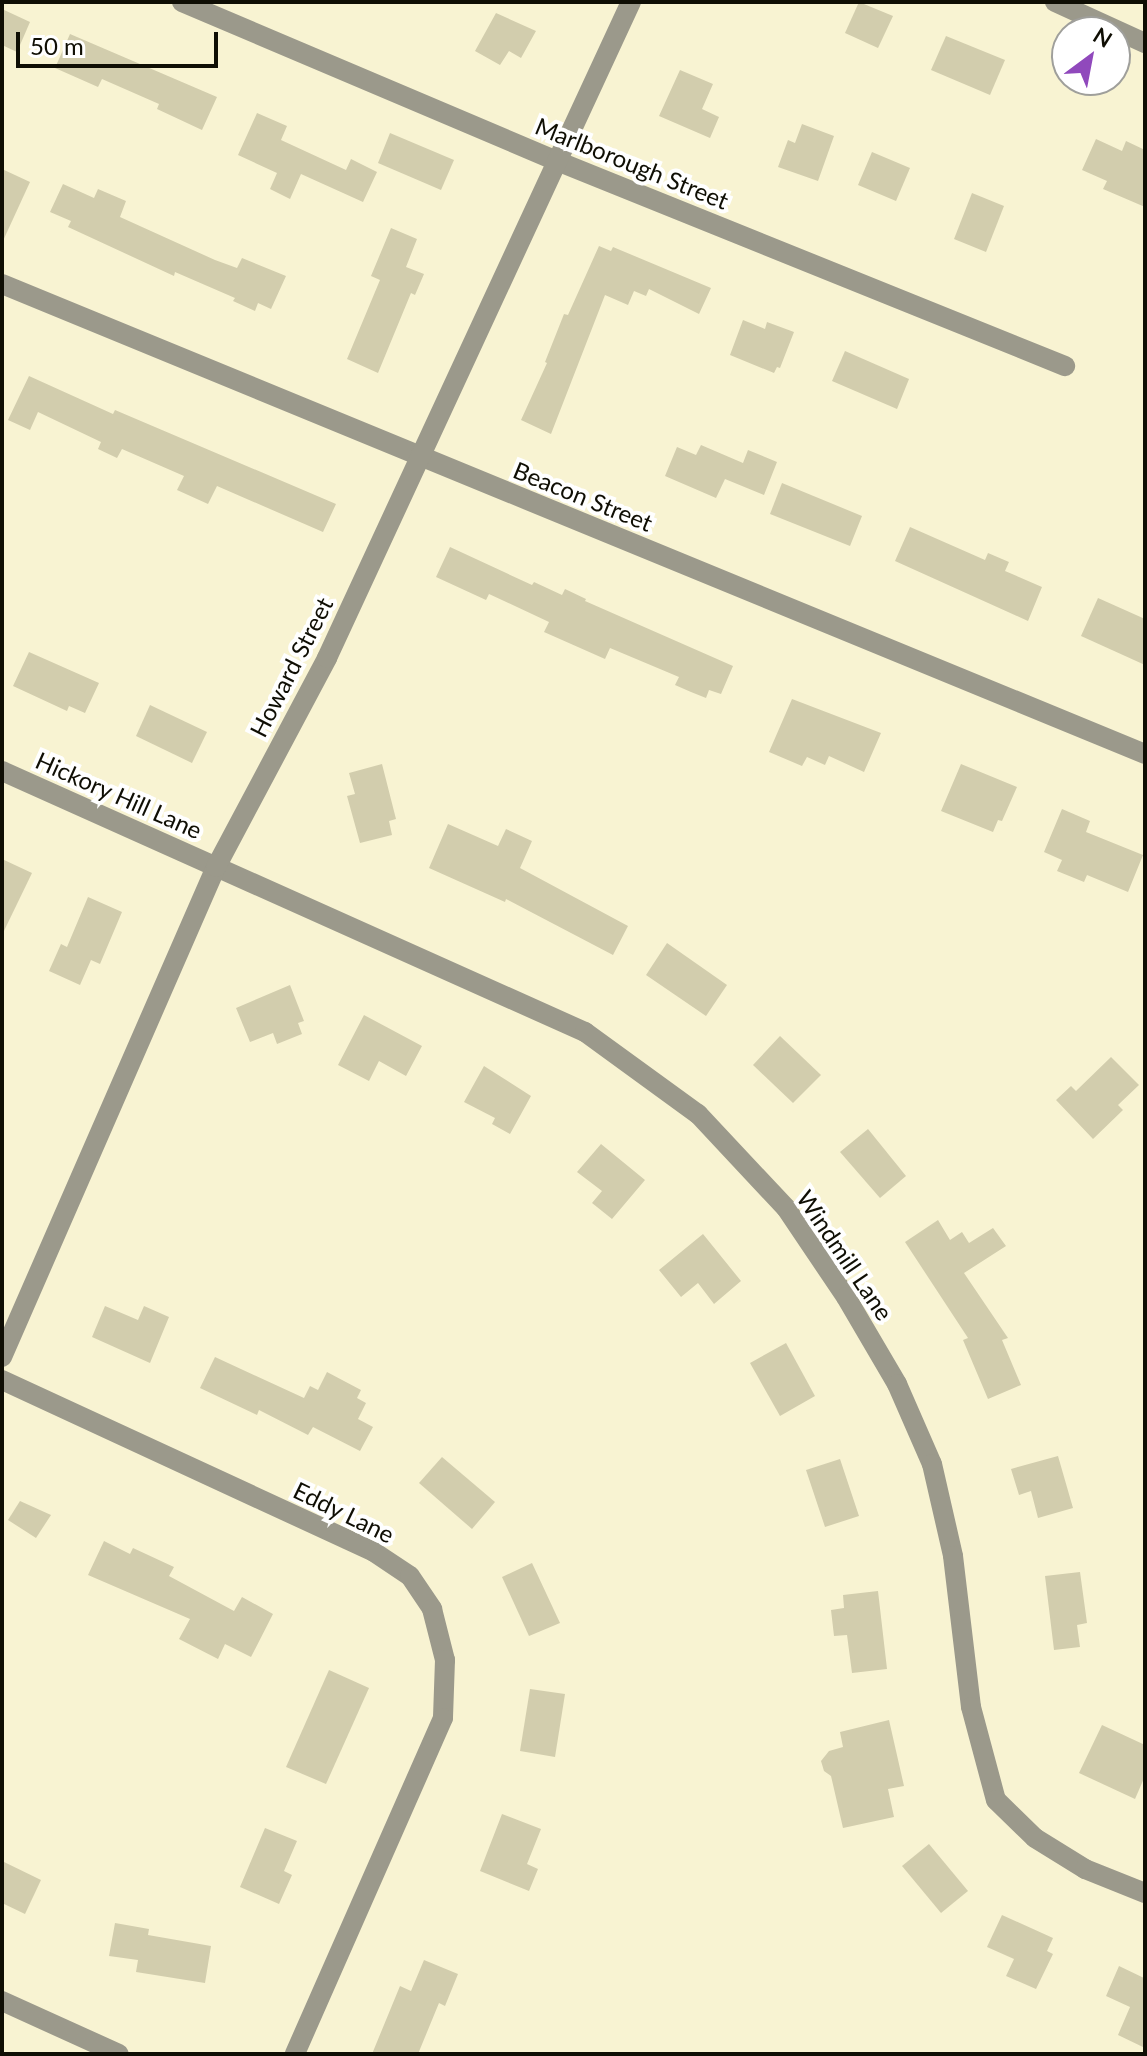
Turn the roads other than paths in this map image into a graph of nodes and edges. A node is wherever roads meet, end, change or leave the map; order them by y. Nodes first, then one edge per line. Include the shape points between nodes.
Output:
1 (182, 2) edge
2 (631, 2) edge
3 (1055, 2) edge
4 (1145, 43) edge
5 (557, 161) junction
6 (2, 284) edge
7 (1065, 366) dead end
8 (420, 458) junction
9 (1145, 754) edge
10 (2, 771) edge
11 (216, 867) junction
12 (2, 1357) edge
13 (2, 1380) edge
14 (1145, 1893) edge
15 (2, 2001) edge
16 (119, 2054) edge
17 (295, 2054) edge

1 - 5 street, Marlborough Street
2 - 5 street, Howard Street
3 - 4 street
5 - 7 street, Marlborough Street
5 - 8 street, Howard Street
6 - 8 street, Beacon Street
8 - 9 street, Beacon Street
8 - 11 street, Howard Street via 327,658
10 - 11 street, Hickory Hill Lane
11 - 12 street, Howard Street
11 - 14 street, Windmill Lane via 585,1032 698,1114 786,1208 897,1384 932,1464 953,1556 971,1707 996,1800 1035,1838 1085,1869
13 - 17 street, Eddy Lane via 374,1552 410,1576 432,1609 445,1660 443,1718
15 - 16 street

